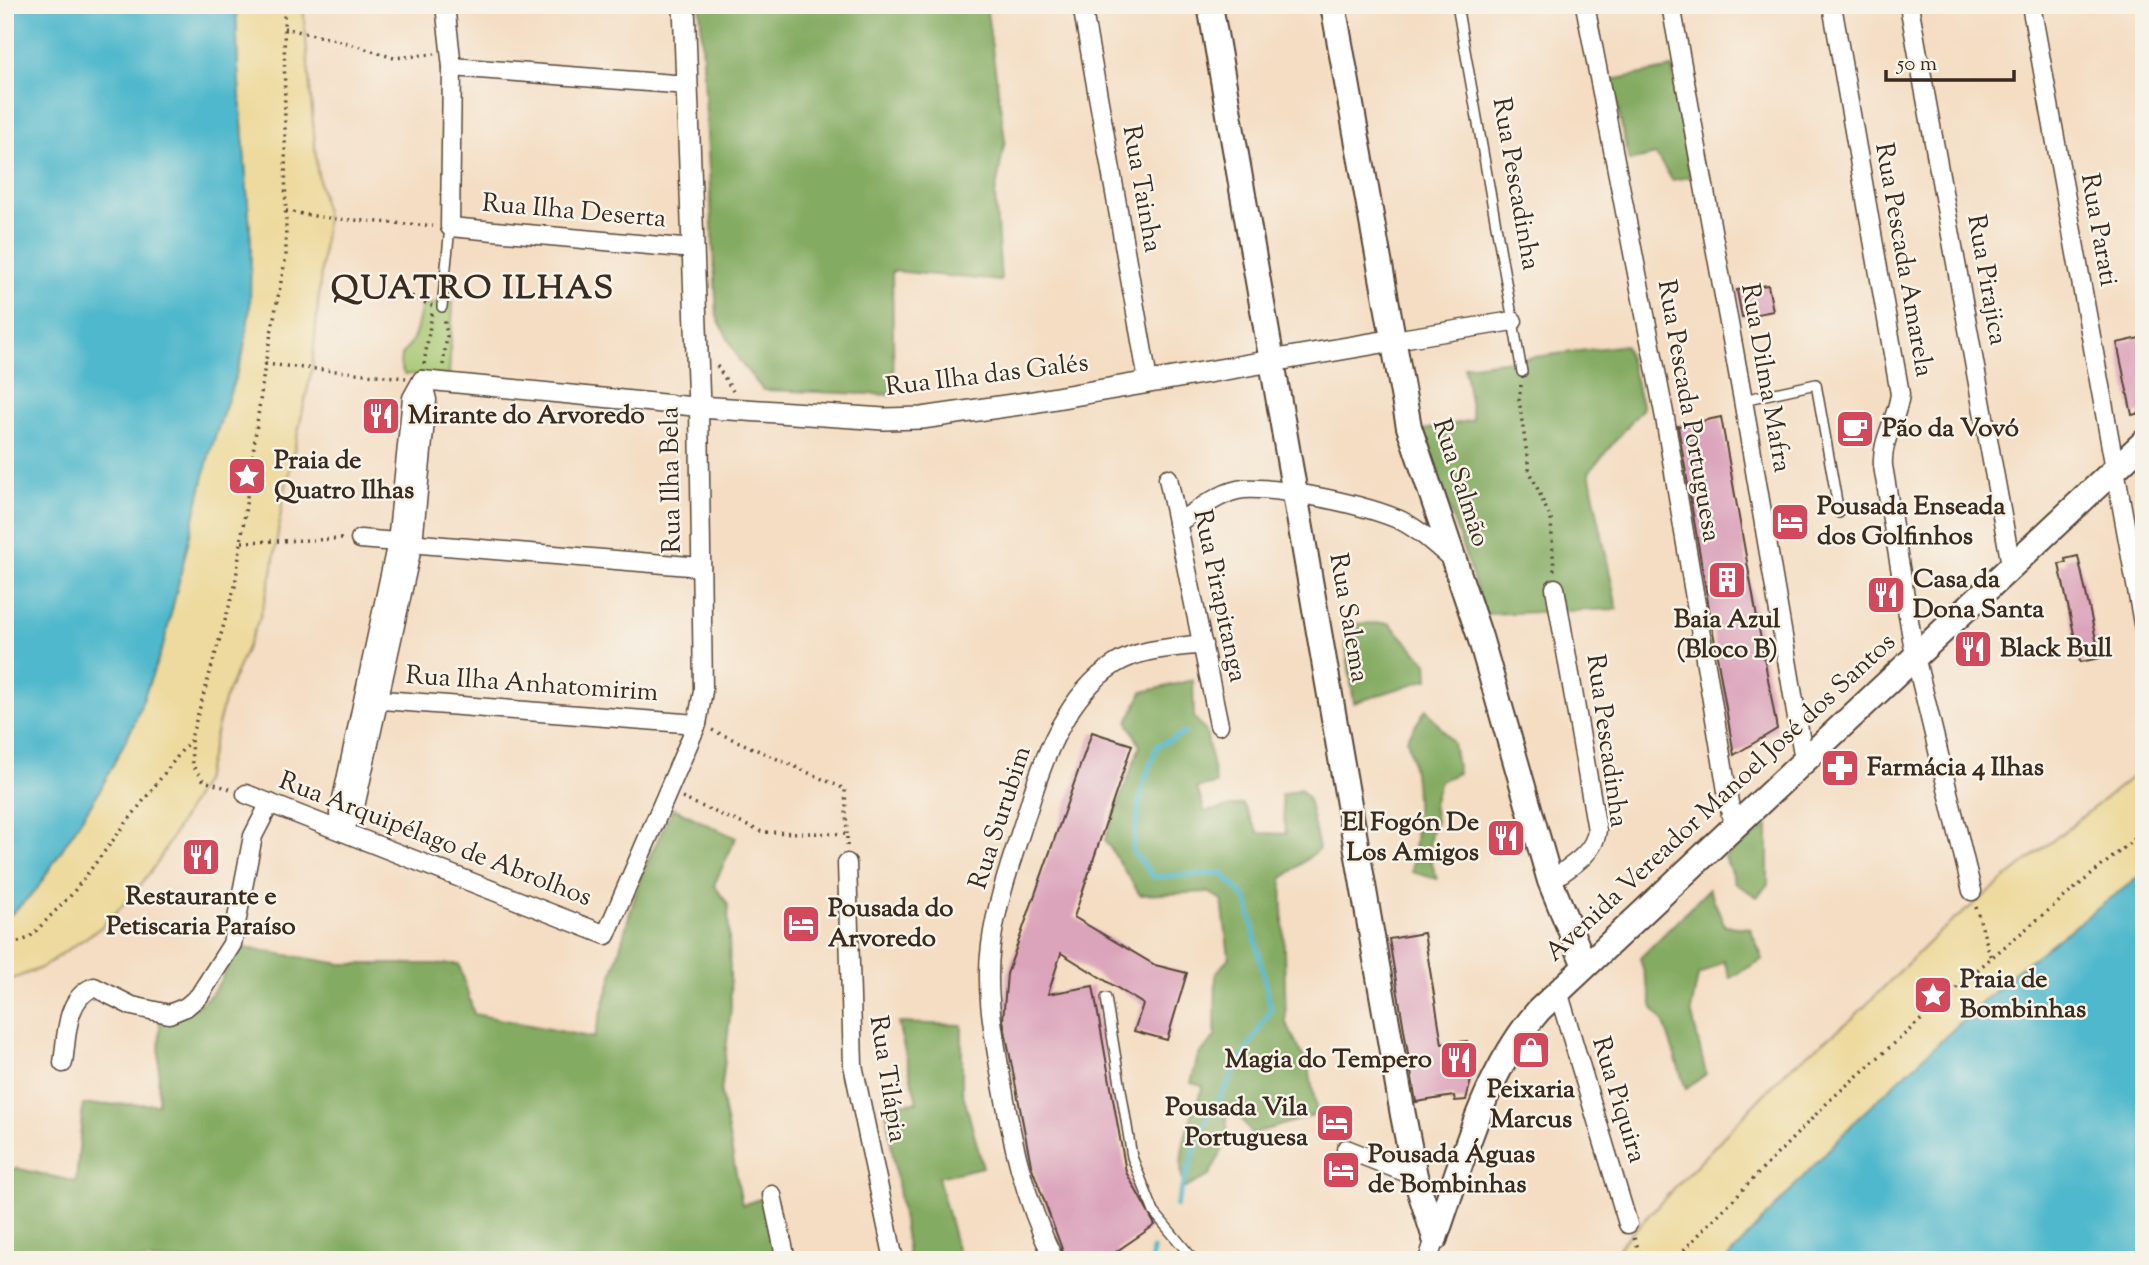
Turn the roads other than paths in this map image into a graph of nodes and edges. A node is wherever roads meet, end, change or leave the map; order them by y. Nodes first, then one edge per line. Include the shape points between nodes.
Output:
1 (445, 5) edge
2 (684, 5) edge
3 (1082, 5) edge
4 (1210, 5) edge
5 (1333, 5) edge
6 (1457, 5) edge
7 (1585, 5) edge
8 (1671, 5) edge
9 (1832, 5) edge
10 (1909, 5) edge
11 (2031, 5) edge
12 (452, 67) junction
13 (687, 85) junction
14 (450, 227) junction
15 (693, 249) junction
16 (442, 307) road end
17 (1513, 321) junction
18 (1394, 340) junction
19 (1273, 360) junction
20 (1522, 372) road end
21 (1148, 381) junction
22 (1743, 400) junction
23 (699, 407) junction
24 (2143, 443) edge
25 (2115, 468) junction
26 (1168, 478) dead end
27 (1297, 494) junction
28 (1839, 513) dead end
29 (1177, 523) junction
30 (360, 539) road end
31 (405, 542) junction
32 (1454, 561) junction
33 (2011, 565) junction
34 (701, 566) junction
35 (1555, 589) road end
36 (2144, 629) edge
37 (1203, 644) junction
38 (1915, 656) junction
39 (372, 699) junction
40 (697, 724) junction
41 (1219, 724) dead end
42 (1804, 760) junction
43 (246, 794) road end
44 (270, 803) junction
45 (1733, 827) junction
46 (340, 830) junction
47 (847, 863) road end
48 (1550, 881) junction
49 (1972, 891) road end
50 (606, 935) joint
51 (1585, 966) junction
52 (1558, 991) junction
53 (1106, 998) dead end
54 (63, 1063) dead end
55 (1346, 1149) dead end
56 (1415, 1176) junction
57 (772, 1195) dead end
58 (1628, 1223) road end
59 (1431, 1249) edge
60 (786, 1260) edge
61 (894, 1260) edge
62 (1054, 1260) edge
63 (1194, 1260) edge

1 - 12 street
2 - 13 street, Rua Ilha Bela
3 - 21 street, Rua Tainha
4 - 19 main road, Rua Salema
5 - 18 main road, Rua Salmão
6 - 17 lane, Rua Pescadinha
7 - 45 street, Rua Pescada Portuguesa via 1665,418
8 - 22 street, Rua Dilma Mafra
9 - 38 street, Rua Pescada Amarela via 1900,394 1882,453
10 - 33 street, Rua Pirajica
11 - 25 street, Rua Parati
12 - 13 street
12 - 14 street
13 - 15 street, Rua Ilha Bela
14 - 15 street, Rua Ilha Deserta
14 - 16 lane
15 - 23 street, Rua Ilha Bela
17 - 18 street, Rua Ilha das Galés
17 - 20 lane, Rua Pescadinha
18 - 19 street, Rua Ilha das Galés
18 - 32 main road, Rua Salmão via 1409,428
19 - 21 street, Rua Ilha das Galés
19 - 27 main road, Rua Salema
21 - 23 street, Rua Ilha das Galés via 922,418
22 - 28 lane via 1816,384
22 - 42 street, Rua Dilma Mafra
23 - 31 street, Rua Ilha das Galés via 422,380 412,398
23 - 34 street, Rua Ilha Bela
24 - 25 main road, Avenida Vereador Manoel José dos Santos
25 - 33 main road, Avenida Vereador Manoel José dos Santos
25 - 36 street, Rua Parati
26 - 29 street, Rua Pirapitanga
27 - 29 street via 1243,489
27 - 32 street via 1400,521
27 - 56 main road, Rua Salema
29 - 37 street, Rua Pirapitanga
30 - 31 street
31 - 34 street
31 - 39 street
32 - 48 main road, Rua Salmão
33 - 38 main road, Avenida Vereador Manoel José dos Santos
34 - 40 street, Rua Ilha Bela via 703,691
35 - 48 street, Rua Pescadinha via 1597,830 1589,851
37 - 41 street, Rua Pirapitanga
37 - 62 street, Rua Surubim via 1137,653 1101,674 1085,692 1066,718 1038,774 995,924 988,971 991,1020 1025,1193
38 - 42 main road, Avenida Vereador Manoel José dos Santos
38 - 49 street, Rua Pescada Amarela
39 - 40 street, Rua Ilha Anhatomirim
39 - 46 street via 339,813
40 - 50 street, Rua Ilha Bela
42 - 45 main road, Avenida Vereador Manoel José dos Santos
43 - 44 street, Rua Arquipélago de Abrolhos
44 - 46 street, Rua Arquipélago de Abrolhos
44 - 54 street via 250,845 232,944 200,996 169,1014 132,1006 94,987 85,990 75,1000
45 - 51 main road, Avenida Vereador Manoel José dos Santos
46 - 50 street, Rua Arquipélago de Abrolhos
47 - 61 street, Rua Tilápia via 853,1065
48 - 51 main road, Rua Salmão
51 - 52 main road, Avenida Vereador Manoel José dos Santos
52 - 58 street, Rua Piquira
52 - 59 main road, Avenida Vereador Manoel José dos Santos via 1520,1031 1506,1054
53 - 63 lane via 1132,1157 1154,1212
55 - 56 street
56 - 59 main road, Rua Salema
57 - 60 street

